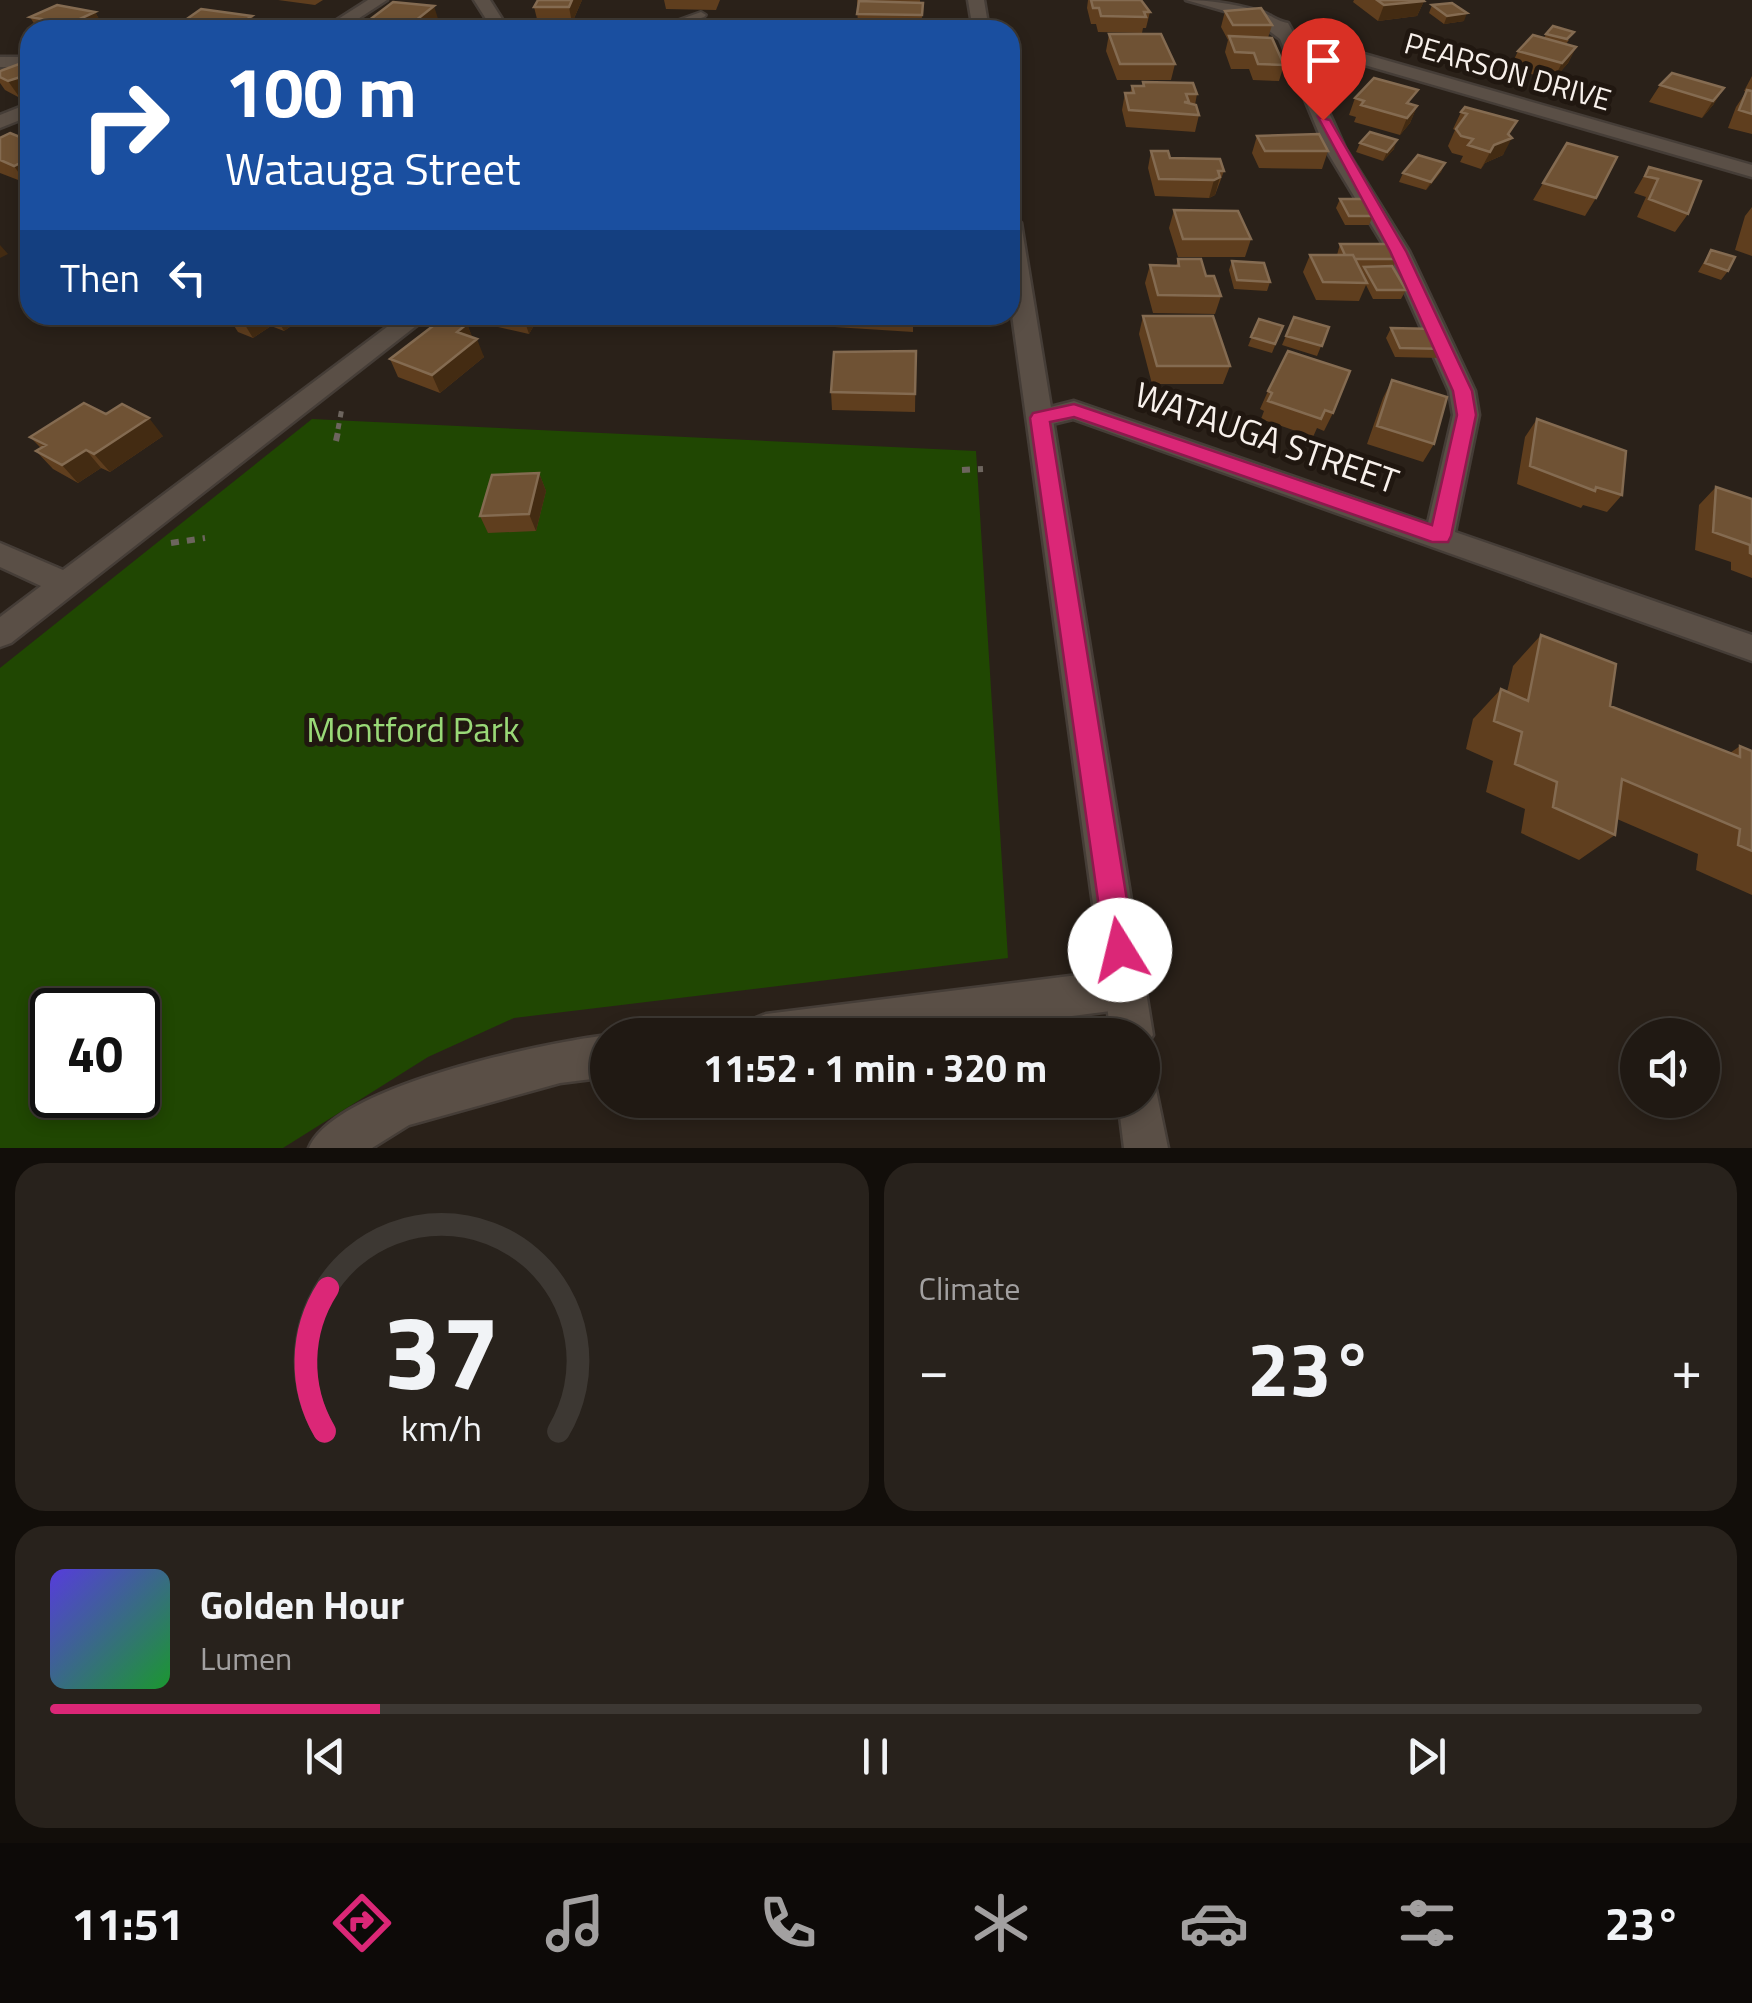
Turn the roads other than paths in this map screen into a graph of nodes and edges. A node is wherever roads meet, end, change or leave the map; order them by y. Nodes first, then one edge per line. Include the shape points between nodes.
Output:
1 (379, 0) edge
2 (1194, 0) edge
3 (1271, 0) edge
4 (701, 14) dead end
5 (346, 20) edge
6 (684, 20) edge
7 (1287, 37) junction
8 (1752, 171) edge
9 (1020, 287) edge
10 (405, 325) edge
11 (1040, 418) junction
12 (1440, 536) junction
13 (0, 554) edge
14 (64, 584) junction
15 (0, 634) edge
16 (1752, 648) edge
17 (1126, 989) junction
18 (899, 1018) edge
19 (1130, 1018) edge
20 (590, 1058) edge
21 (1142, 1118) edge
22 (331, 1148) edge
23 (1146, 1148) edge

1 - 5 street
2 - 7 street, PEARSON DRIVE via 1259,16
3 - 7 street
4 - 6 lane
7 - 8 street, PEARSON DRIVE
7 - 12 street via 1335,148 1398,251 1462,391 1466,415
9 - 11 street
10 - 14 street
11 - 12 street, WATAUGA STREET via 1074,410
11 - 17 street
12 - 16 street, WATAUGA STREET
13 - 14 street
14 - 15 street
17 - 18 street
17 - 19 street
20 - 22 street via 400,1106
21 - 23 street

